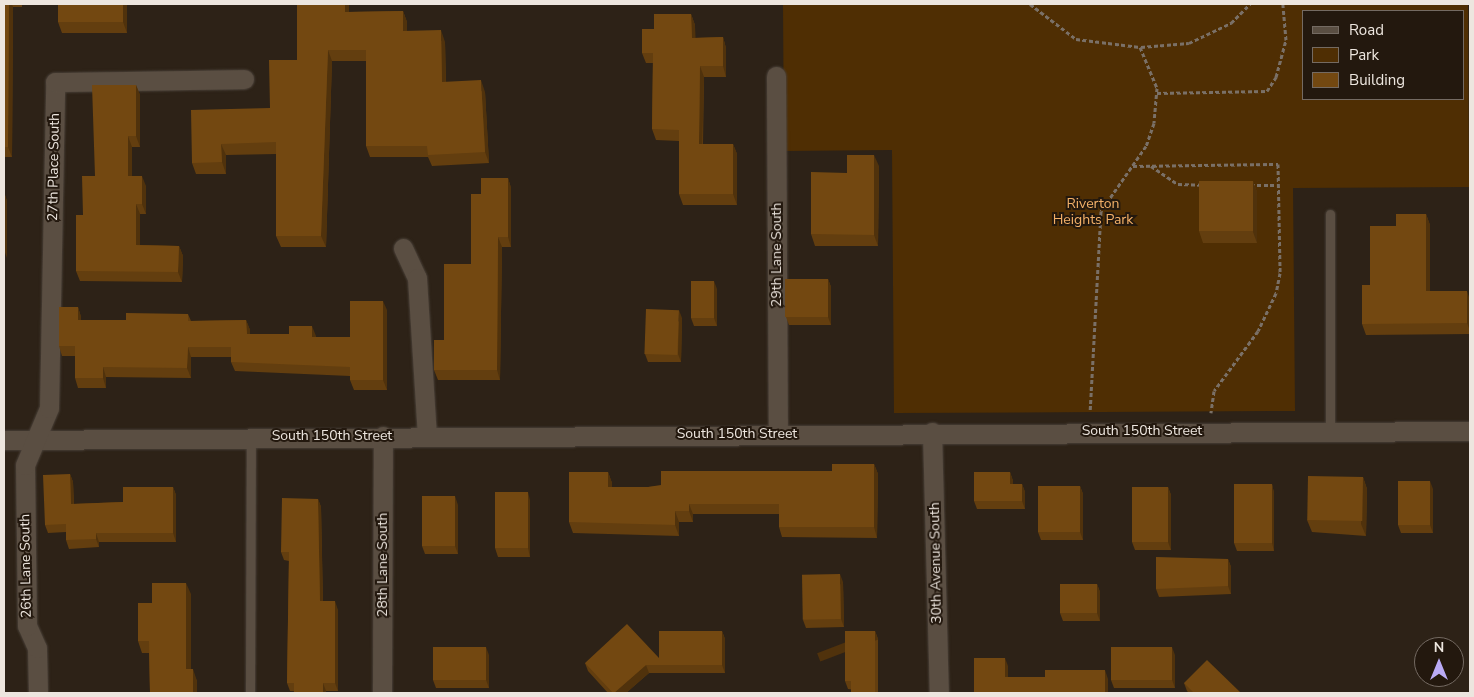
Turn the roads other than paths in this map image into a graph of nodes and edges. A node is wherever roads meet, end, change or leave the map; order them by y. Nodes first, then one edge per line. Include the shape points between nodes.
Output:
1 (776, 76) dead end
2 (244, 79) dead end
3 (1330, 214) dead end
4 (403, 248) dead end
5 (1330, 431) junction
6 (1470, 431) edge
7 (932, 432) junction
8 (778, 434) junction
9 (427, 435) junction
10 (251, 436) junction
11 (383, 436) junction
12 (4, 440) edge
13 (39, 440) junction
14 (38, 693) edge
15 (250, 693) edge
16 (382, 693) edge
17 (939, 693) edge

1 - 8 street, 29th Lane South
2 - 13 street, 27th Place South via 55,82 49,408
3 - 5 lane
4 - 9 street via 417,278
5 - 6 street, South 150th Street
5 - 7 street, South 150th Street
7 - 8 street, South 150th Street
7 - 17 street, 30th Avenue South
8 - 9 street, South 150th Street
9 - 11 street, South 150th Street
10 - 11 street, South 150th Street
10 - 13 street, South 150th Street
10 - 15 lane
11 - 16 street, 28th Lane South
12 - 13 street, South 150th Street
13 - 14 street, 26th Lane South via 25,465 27,626 37,648

